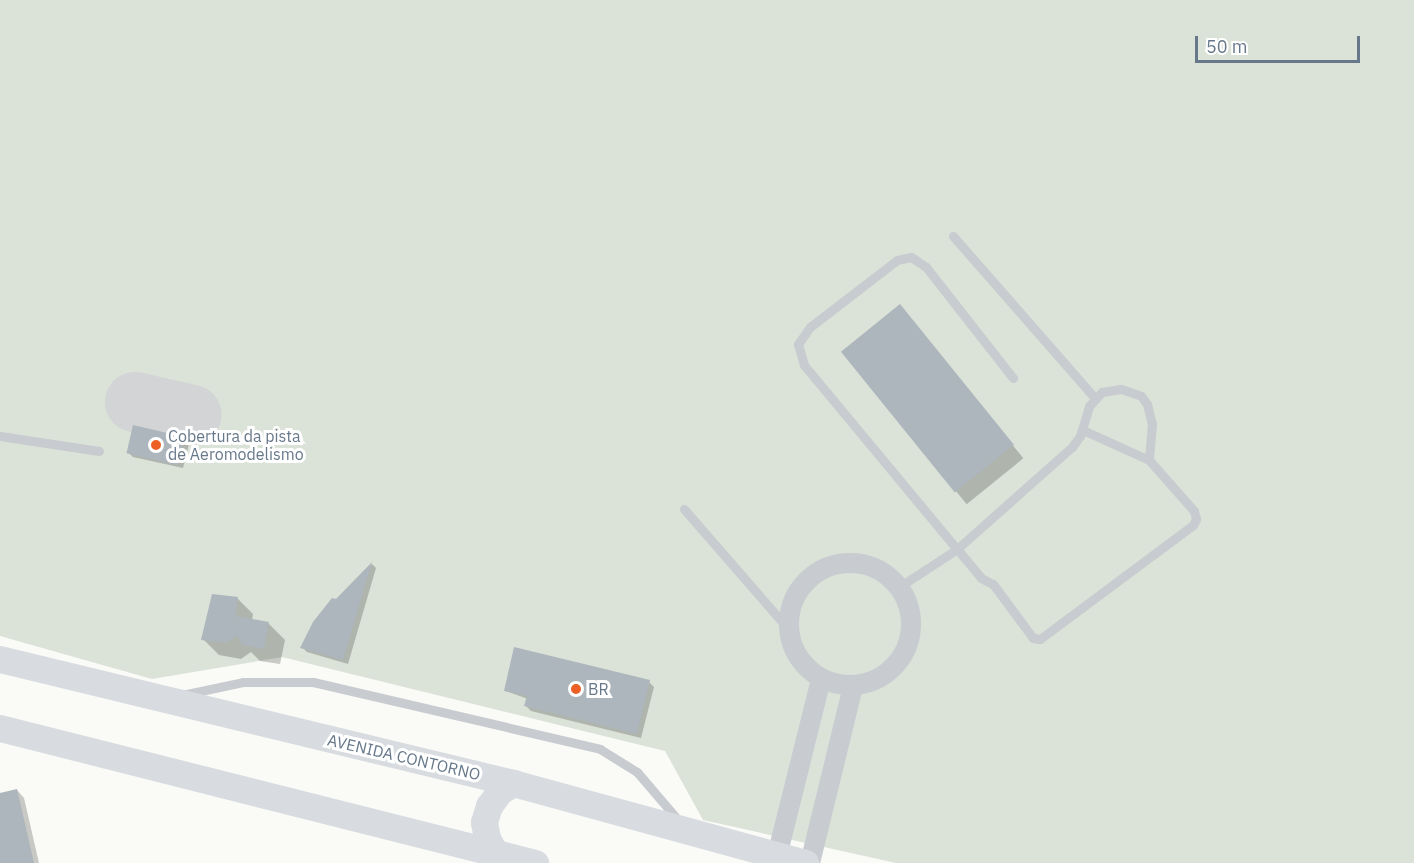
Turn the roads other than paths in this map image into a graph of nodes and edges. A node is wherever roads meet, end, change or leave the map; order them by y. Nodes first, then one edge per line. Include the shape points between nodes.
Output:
1 (953, 236) dead end
2 (1013, 378) dead end
3 (1095, 398) junction
4 (1083, 430) junction
5 (0, 436) edge
6 (99, 451) dead end
7 (1149, 460) junction
8 (684, 509) dead end
9 (957, 549) junction
10 (899, 587) junction
11 (789, 630) junction
12 (0, 659) edge
13 (821, 678) junction
14 (853, 686) junction
15 (163, 700) junction
16 (0, 728) edge
17 (513, 783) junction
18 (688, 832) junction
19 (495, 853) junction
20 (777, 856) junction
21 (535, 863) edge
22 (805, 863) edge
23 (810, 863) edge

1 - 3 lane
2 - 9 lane via 926,267 911,257 897,260 810,327 798,344 804,365
3 - 4 lane
3 - 7 lane via 1111,389 1141,396 1151,418
4 - 7 lane
4 - 9 lane via 1072,447
5 - 6 lane
7 - 9 lane via 1194,511 1193,525 1040,639 1033,638 993,584 981,578
8 - 11 lane
9 - 10 lane
10 - 11 street via 867,565 847,563 828,567 811,577 798,592
10 - 14 street via 910,614 909,643 886,674
11 - 13 street via 794,649
12 - 15 main road, AVENIDA CONTORNO
13 - 14 street
13 - 20 street
14 - 23 street
15 - 17 main road, AVENIDA CONTORNO
15 - 18 lane via 243,682 313,682 600,749 637,772
16 - 19 main road
17 - 18 main road, AVENIDA CONTORNO
17 - 19 main road via 498,792 484,822
18 - 20 main road, AVENIDA CONTORNO
19 - 21 main road
20 - 22 main road, AVENIDA CONTORNO

